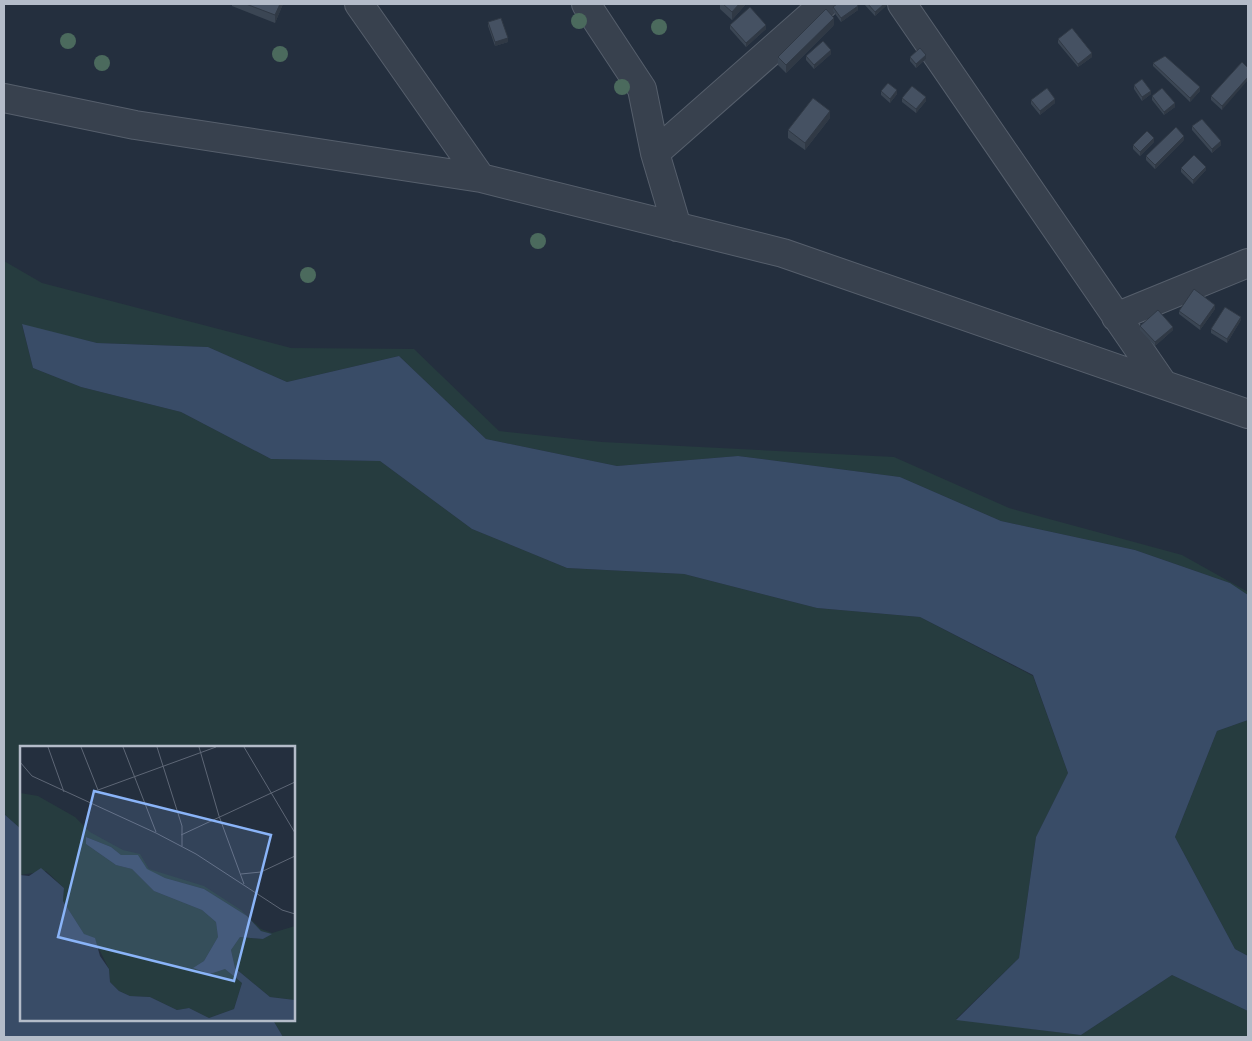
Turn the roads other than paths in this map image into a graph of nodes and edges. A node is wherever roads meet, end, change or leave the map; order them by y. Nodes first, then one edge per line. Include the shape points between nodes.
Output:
1 (359, 4) edge
2 (586, 4) edge
3 (824, 4) edge
4 (902, 4) edge
5 (4, 98) edge
6 (655, 153) junction
7 (481, 178) junction
8 (677, 227) junction
9 (1248, 263) edge
10 (1116, 317) junction
11 (1163, 384) junction
12 (1248, 414) edge

1 - 7 street
2 - 6 street via 642,89
3 - 6 street
4 - 10 street
5 - 7 street via 136,125
6 - 8 street
7 - 8 street
8 - 11 street via 783,253
9 - 10 street
10 - 11 street
11 - 12 street

